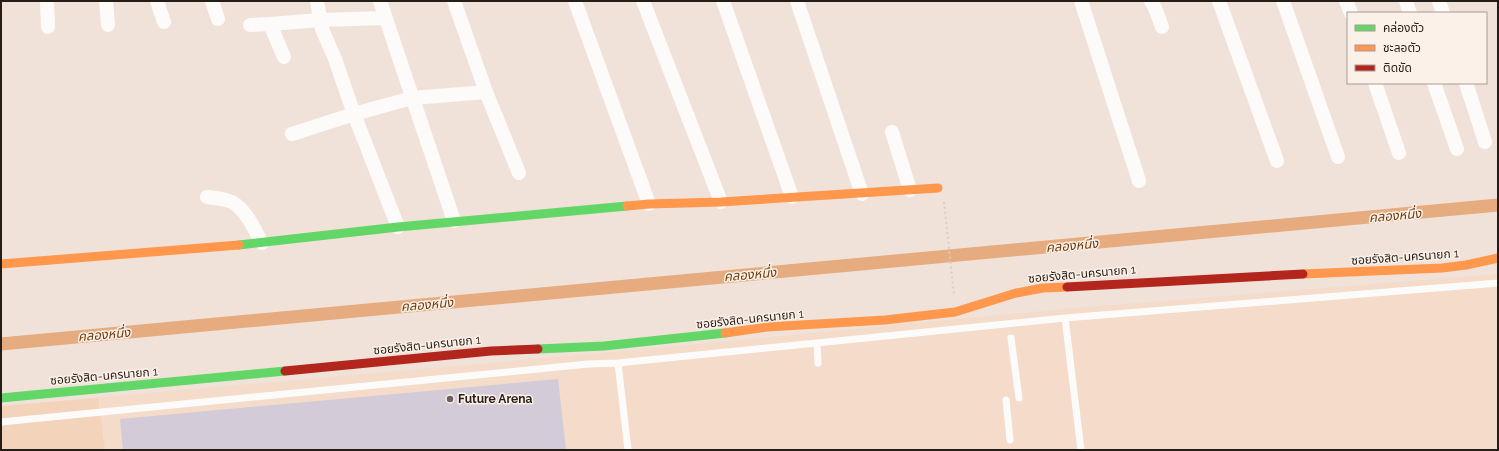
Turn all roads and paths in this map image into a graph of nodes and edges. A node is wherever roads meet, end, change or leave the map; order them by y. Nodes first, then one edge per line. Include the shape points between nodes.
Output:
1 (47, 1) edge
2 (106, 1) edge
3 (157, 1) edge
4 (212, 1) edge
5 (317, 1) edge
6 (380, 1) edge
7 (454, 1) edge
8 (575, 1) edge
9 (643, 1) edge
10 (723, 1) edge
11 (796, 1) edge
12 (1081, 1) edge
13 (1151, 1) edge
14 (1219, 1) edge
15 (1283, 1) edge
16 (1346, 1) edge
17 (1406, 1) edge
18 (1439, 1) edge
19 (1351, 12) edge
20 (1410, 12) edge
21 (1443, 12) edge
22 (386, 18) junction
23 (218, 19) dead end
24 (319, 20) junction
25 (164, 22) dead end
26 (250, 24) dead end
27 (270, 24) junction
28 (108, 25) dead end
29 (48, 27) dead end
30 (1162, 27) dead end
31 (284, 57) dead end
32 (1375, 84) edge
33 (1434, 84) edge
34 (1466, 84) edge
35 (486, 92) junction
36 (412, 98) junction
37 (354, 114) junction
38 (892, 132) dead end
39 (292, 134) dead end
40 (1485, 142) dead end
41 (1457, 149) dead end
42 (1399, 153) dead end
43 (1338, 157) dead end
44 (1277, 161) dead end
45 (519, 173) dead end
46 (1139, 181) dead end
47 (938, 188) dead end
48 (910, 190) junction
49 (862, 194) junction
50 (207, 197) dead end
51 (792, 197) junction
52 (944, 201) dead end
53 (721, 202) junction
54 (649, 204) junction
55 (454, 221) junction
56 (398, 227) junction
57 (262, 243) junction
58 (1498, 258) edge
59 (1, 264) edge
60 (1498, 283) edge
61 (955, 299) dead end
62 (1065, 318) junction
63 (1011, 338) dead end
64 (817, 343) junction
65 (618, 363) junction
66 (818, 363) dead end
67 (1, 398) edge
68 (1019, 398) dead end
69 (1006, 400) dead end
70 (1, 422) edge
71 (1010, 440) dead end
72 (628, 450) edge
73 (1080, 450) edge

1 - 29 street
2 - 28 street
3 - 25 street
4 - 23 street
5 - 24 street
6 - 22 street
7 - 35 street
8 - 54 street
9 - 53 street
10 - 51 street
11 - 49 street
12 - 46 street
13 - 30 street
14 - 44 street
15 - 43 street
16 - 19 street
17 - 20 street
18 - 21 street
22 - 24 street
22 - 36 street
24 - 27 street
24 - 37 street
26 - 27 street
27 - 31 street
32 - 42 street
33 - 41 street
34 - 40 street
35 - 36 street
35 - 45 street
36 - 37 street
36 - 55 street
37 - 39 street
37 - 56 street
38 - 48 street
47 - 48 street
48 - 49 street
49 - 51 street
50 - 57 street via 231,202 241,209
51 - 53 street
52 - 61 path
53 - 54 street
54 - 55 street
55 - 56 street
56 - 57 street
57 - 59 street
58 - 67 street, ซอยรังสิต-นครนายก 1 via 1442,268 1163,280 1044,288 1016,293 955,312 885,320 766,327 604,346 491,351
60 - 62 lane
62 - 64 lane
62 - 73 lane
63 - 68 lane
64 - 65 lane
64 - 66 lane
65 - 70 lane
65 - 72 lane
69 - 71 lane

